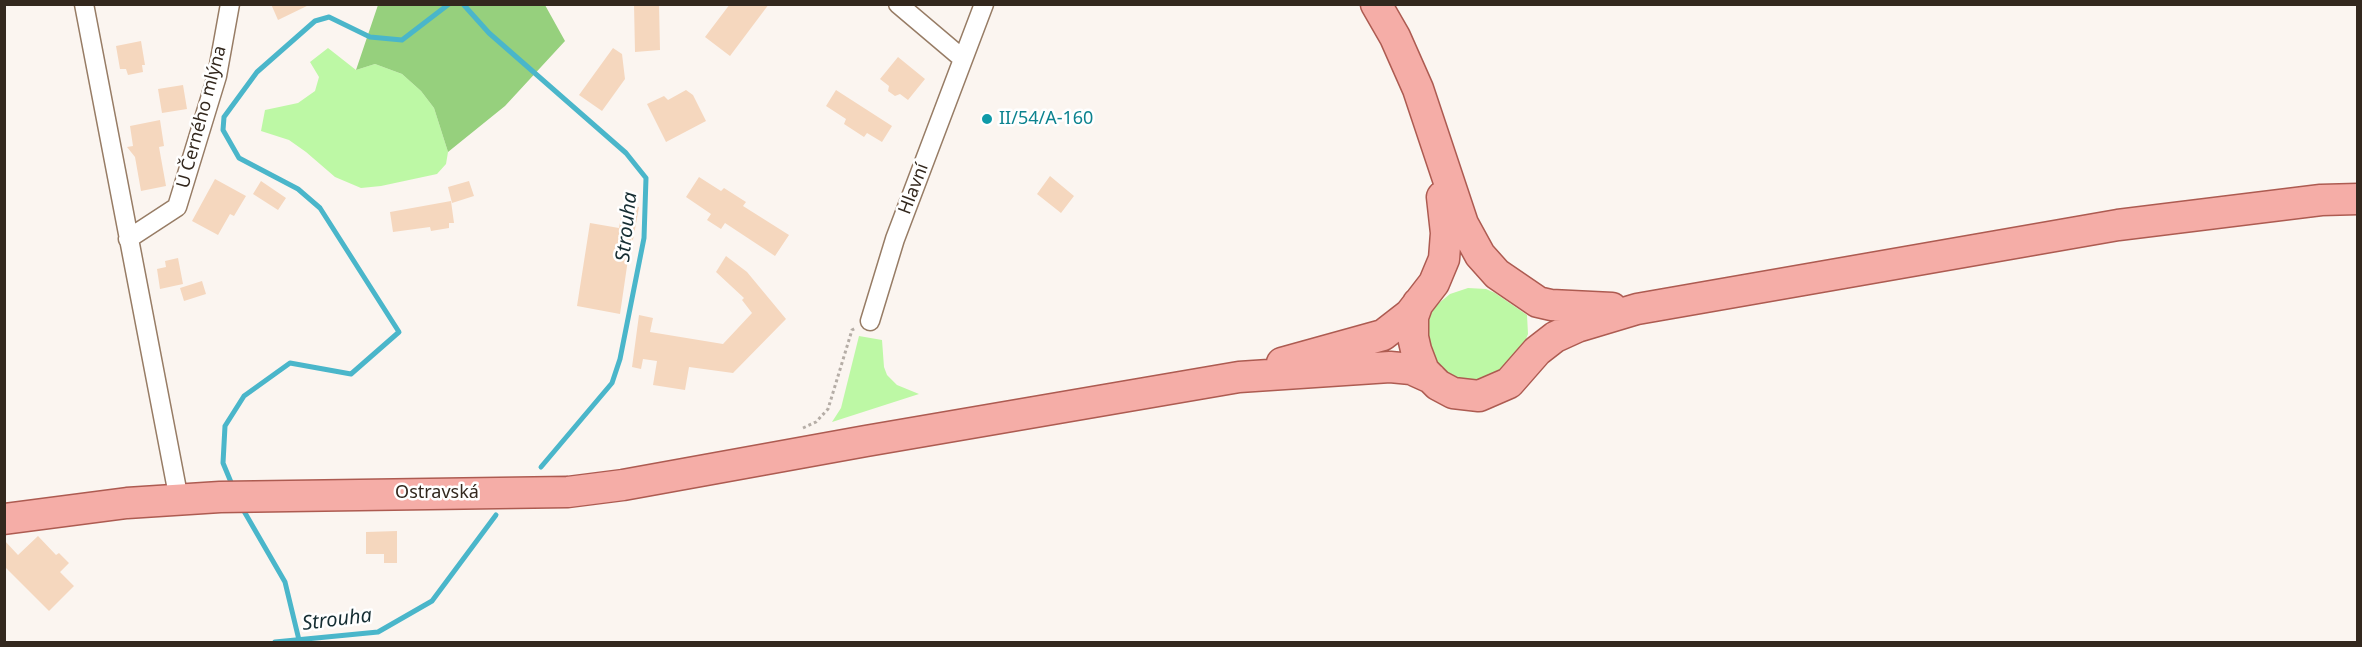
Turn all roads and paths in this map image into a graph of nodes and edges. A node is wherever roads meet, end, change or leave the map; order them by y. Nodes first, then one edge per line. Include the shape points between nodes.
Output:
1 (84, 4) edge
2 (230, 4) edge
3 (898, 4) edge
4 (984, 4) edge
5 (1376, 4) edge
6 (963, 59) junction
7 (1434, 134) junction
8 (2358, 199) edge
9 (128, 239) junction
10 (1514, 286) junction
11 (1423, 297) junction
12 (1637, 309) junction
13 (870, 321) joint
14 (1529, 360) junction
15 (1239, 377) junction
16 (1431, 378) junction
17 (802, 428) dead end
18 (179, 500) junction
19 (4, 519) edge

1 - 9 street
2 - 9 street, U Černého mlýna via 218,76 177,207
3 - 6 street
4 - 6 street, Hlavní
5 - 7 main road via 1407,62
6 - 13 street, Hlavní via 895,239
7 - 10 main road via 1467,233 1490,267
7 - 11 main road via 1446,233 1441,267
8 - 12 main road via 2118,225
9 - 18 street
10 - 11 main road via 1485,273 1464,272 1444,279
10 - 12 main road via 1538,302 1551,305
10 - 14 main road via 1536,308 1539,337
11 - 15 main road via 1402,322 1383,335
11 - 16 main road via 1413,317 1416,350
12 - 14 main road via 1566,331
13 - 17 path via 852,330 828,409 816,422
14 - 16 main road via 1509,383 1479,396 1453,393
15 - 16 main road via 1390,367 1411,369
15 - 18 main road, Ostravská via 568,492
18 - 19 main road, Ostravská

